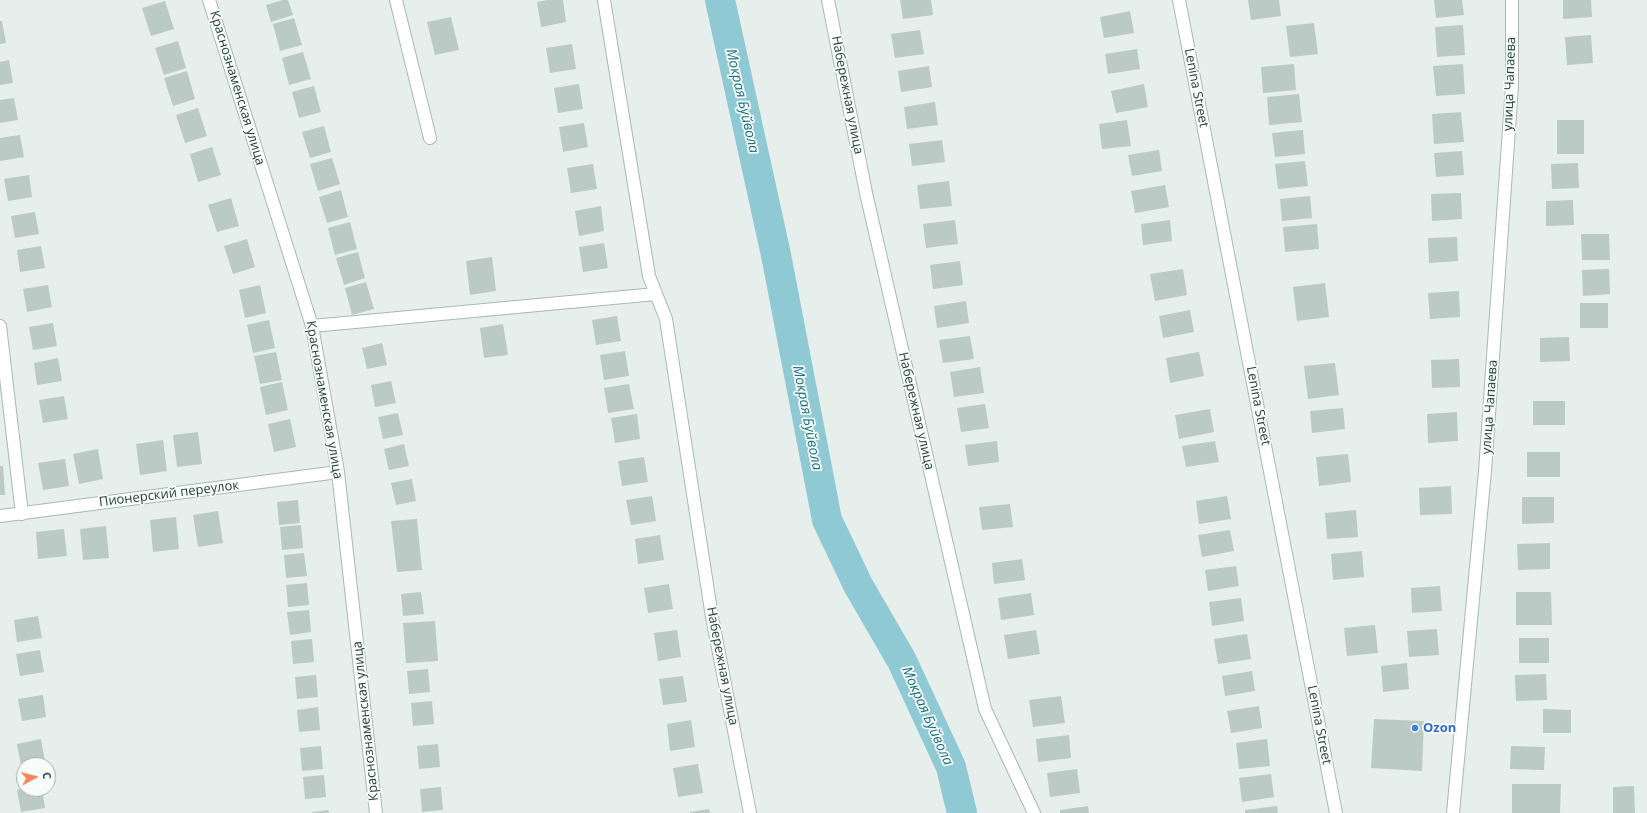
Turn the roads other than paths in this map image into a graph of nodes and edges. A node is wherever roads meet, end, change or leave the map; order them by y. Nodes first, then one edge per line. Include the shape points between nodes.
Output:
1 (209, 0) edge
2 (396, 0) edge
3 (604, 0) edge
4 (828, 0) edge
5 (1179, 0) edge
6 (1512, 0) edge
7 (430, 138) dead end
8 (656, 294) junction
9 (0, 326) edge
10 (312, 326) junction
11 (338, 472) junction
12 (22, 514) junction
13 (0, 516) edge
14 (376, 813) edge
15 (750, 813) edge
16 (1034, 813) edge
17 (1336, 813) edge
18 (1453, 813) edge

1 - 10 street, Краснознаменская улица
2 - 7 street
3 - 8 street, Набережная улица via 649,276
4 - 16 street, Набережная улица via 866,193 985,709
5 - 17 street, Lenina Street
6 - 18 street, улица Чапаева via 1512,86 1485,471
8 - 10 street
8 - 15 street, Набережная улица via 666,320 712,617
9 - 12 street
10 - 11 street, Краснознаменская улица
11 - 12 street, Пионерский переулок
11 - 14 street, Краснознаменская улица
12 - 13 street, Пионерский переулок

